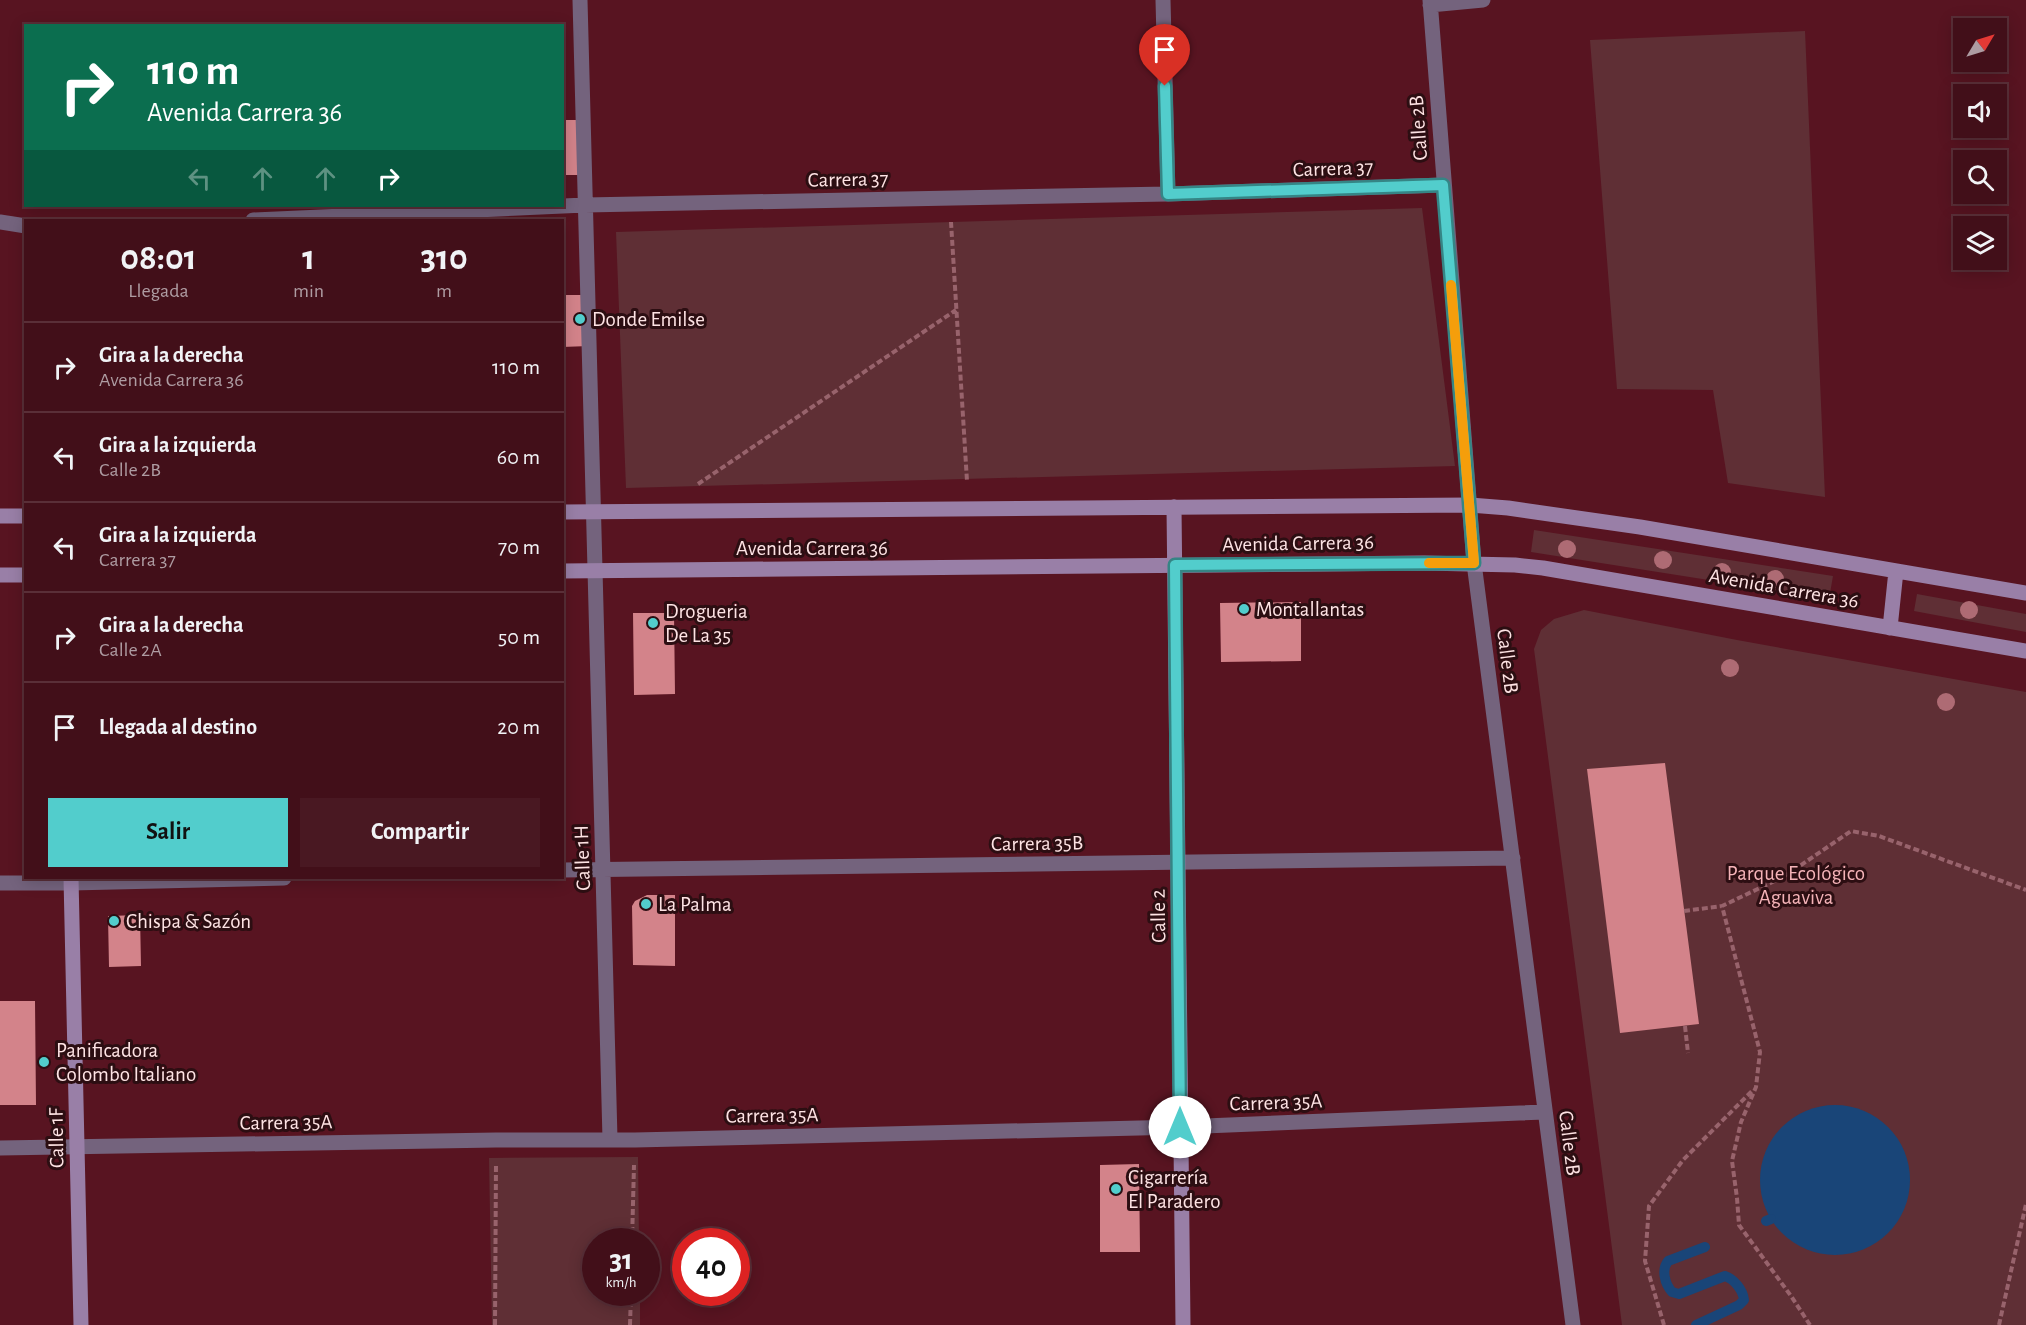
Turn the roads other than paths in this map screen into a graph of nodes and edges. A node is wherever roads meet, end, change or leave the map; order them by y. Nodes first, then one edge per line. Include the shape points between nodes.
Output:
1 (579, 0) edge
2 (1163, 0) edge
3 (1483, 0) edge
4 (1430, 3) edge
5 (1443, 185) junction
6 (1168, 194) junction
7 (585, 205) junction
8 (564, 206) edge
9 (541, 207) edge
10 (275, 219) edge
11 (0, 222) edge
12 (24, 226) edge
13 (1470, 505) junction
14 (1174, 507) junction
15 (564, 512) edge
16 (593, 512) junction
17 (0, 516) edge
18 (24, 516) edge
19 (1474, 563) junction
20 (1175, 565) junction
21 (595, 570) junction
22 (564, 571) edge
23 (1896, 571) junction
24 (0, 575) edge
25 (24, 575) edge
26 (2026, 593) edge
27 (1890, 628) junction
28 (2026, 651) edge
29 (1513, 858) junction
30 (1178, 863) junction
31 (603, 869) junction
32 (564, 870) edge
33 (178, 879) edge
34 (71, 880) edge
35 (0, 883) edge
36 (1545, 1112) junction
37 (1180, 1127) junction
38 (610, 1139) junction
39 (77, 1147) junction
40 (0, 1148) edge
41 (81, 1325) edge
42 (1183, 1325) edge
43 (1573, 1325) edge

1 - 7 street, Calle 1H
2 - 6 street
3 - 4 street
4 - 5 street, Calle 2B
5 - 6 street, Carrera 37
5 - 13 street, Calle 2B
6 - 7 street, Carrera 37
7 - 8 street, Carrera 37
7 - 16 street, Calle 1H
9 - 10 street, Carrera 37
11 - 12 street
13 - 14 main road, Avenida Carrera 36
13 - 19 street, Calle 2B
13 - 23 main road, Avenida Carrera 36 via 1640,526
14 - 16 main road, Avenida Carrera 36
14 - 20 main road, Calle 2
15 - 16 main road, Avenida Carrera 36
16 - 21 street, Calle 1H
17 - 18 main road
19 - 20 main road, Avenida Carrera 36
19 - 27 main road, Avenida Carrera 36 via 1543,568
19 - 29 street, Calle 2B
20 - 21 main road, Avenida Carrera 36
20 - 30 main road, Calle 2
21 - 22 main road, Avenida Carrera 36
21 - 31 street, Calle 1H
23 - 26 main road, Avenida Carrera 36
23 - 27 main road
24 - 25 main road
27 - 28 main road, Avenida Carrera 36
29 - 30 street, Carrera 35B
29 - 36 street, Calle 2B
30 - 31 street, Carrera 35B
30 - 37 main road, Calle 2
31 - 32 street, Carrera 35B
31 - 38 street, Calle 1H
33 - 34 street
34 - 35 street
34 - 39 main road, Calle 1F
36 - 37 street, Carrera 35A
36 - 43 street, Calle 2B
37 - 38 street, Carrera 35A
37 - 42 main road, Calle 2
38 - 39 street, Carrera 35A
39 - 40 street, Carrera 35A
39 - 41 main road, Calle 1F

